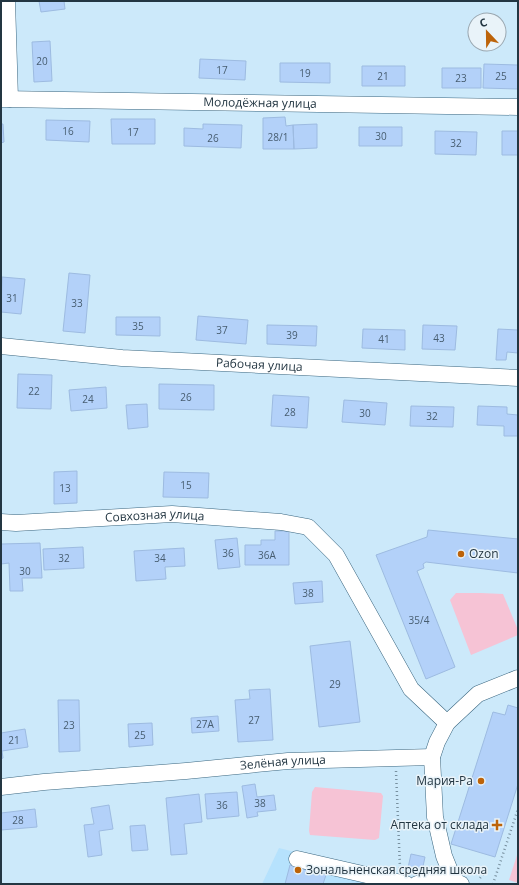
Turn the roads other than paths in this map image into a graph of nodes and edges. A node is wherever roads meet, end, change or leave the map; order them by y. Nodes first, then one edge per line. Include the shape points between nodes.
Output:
1 (7, 1) edge
2 (5, 99) edge
3 (518, 108) edge
4 (1, 346) edge
5 (518, 378) edge
6 (1, 522) edge
7 (518, 678) edge
8 (447, 723) junction
9 (432, 757) junction
10 (1, 787) edge
11 (297, 859) dead end
12 (456, 880) edge
13 (403, 883) edge
14 (417, 884) edge

1 - 2 street
2 - 3 street, Молодёжная улица
4 - 5 street, Рабочая улица via 122,358
6 - 8 street, Совхозная улица via 172,514 281,522 308,527 336,555 411,689
7 - 8 street via 478,694
8 - 9 street
9 - 10 street, Зелёная улица via 288,761
9 - 12 street via 435,817 444,856
11 - 13 street
12 - 14 street

